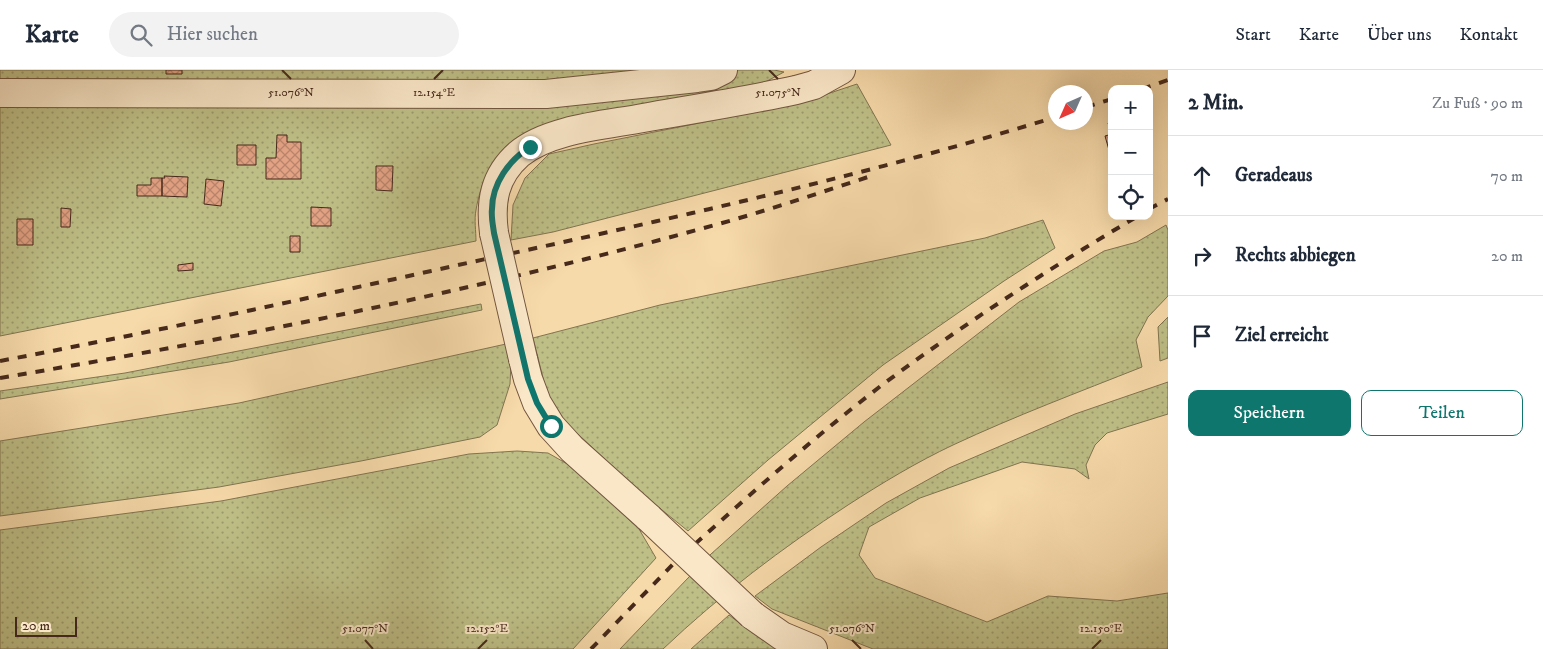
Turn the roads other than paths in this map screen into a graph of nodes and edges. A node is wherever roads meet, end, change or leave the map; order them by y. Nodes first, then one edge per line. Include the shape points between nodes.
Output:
1 (723, 70) edge
2 (841, 70) edge
3 (0, 93) edge
4 (813, 649) edge

1 - 3 street via 697,78 546,94
2 - 4 street, bridge via 814,85 796,90 579,130 544,140 513,160 499,181 492,209 494,233 528,379 551,426 752,615 782,636

